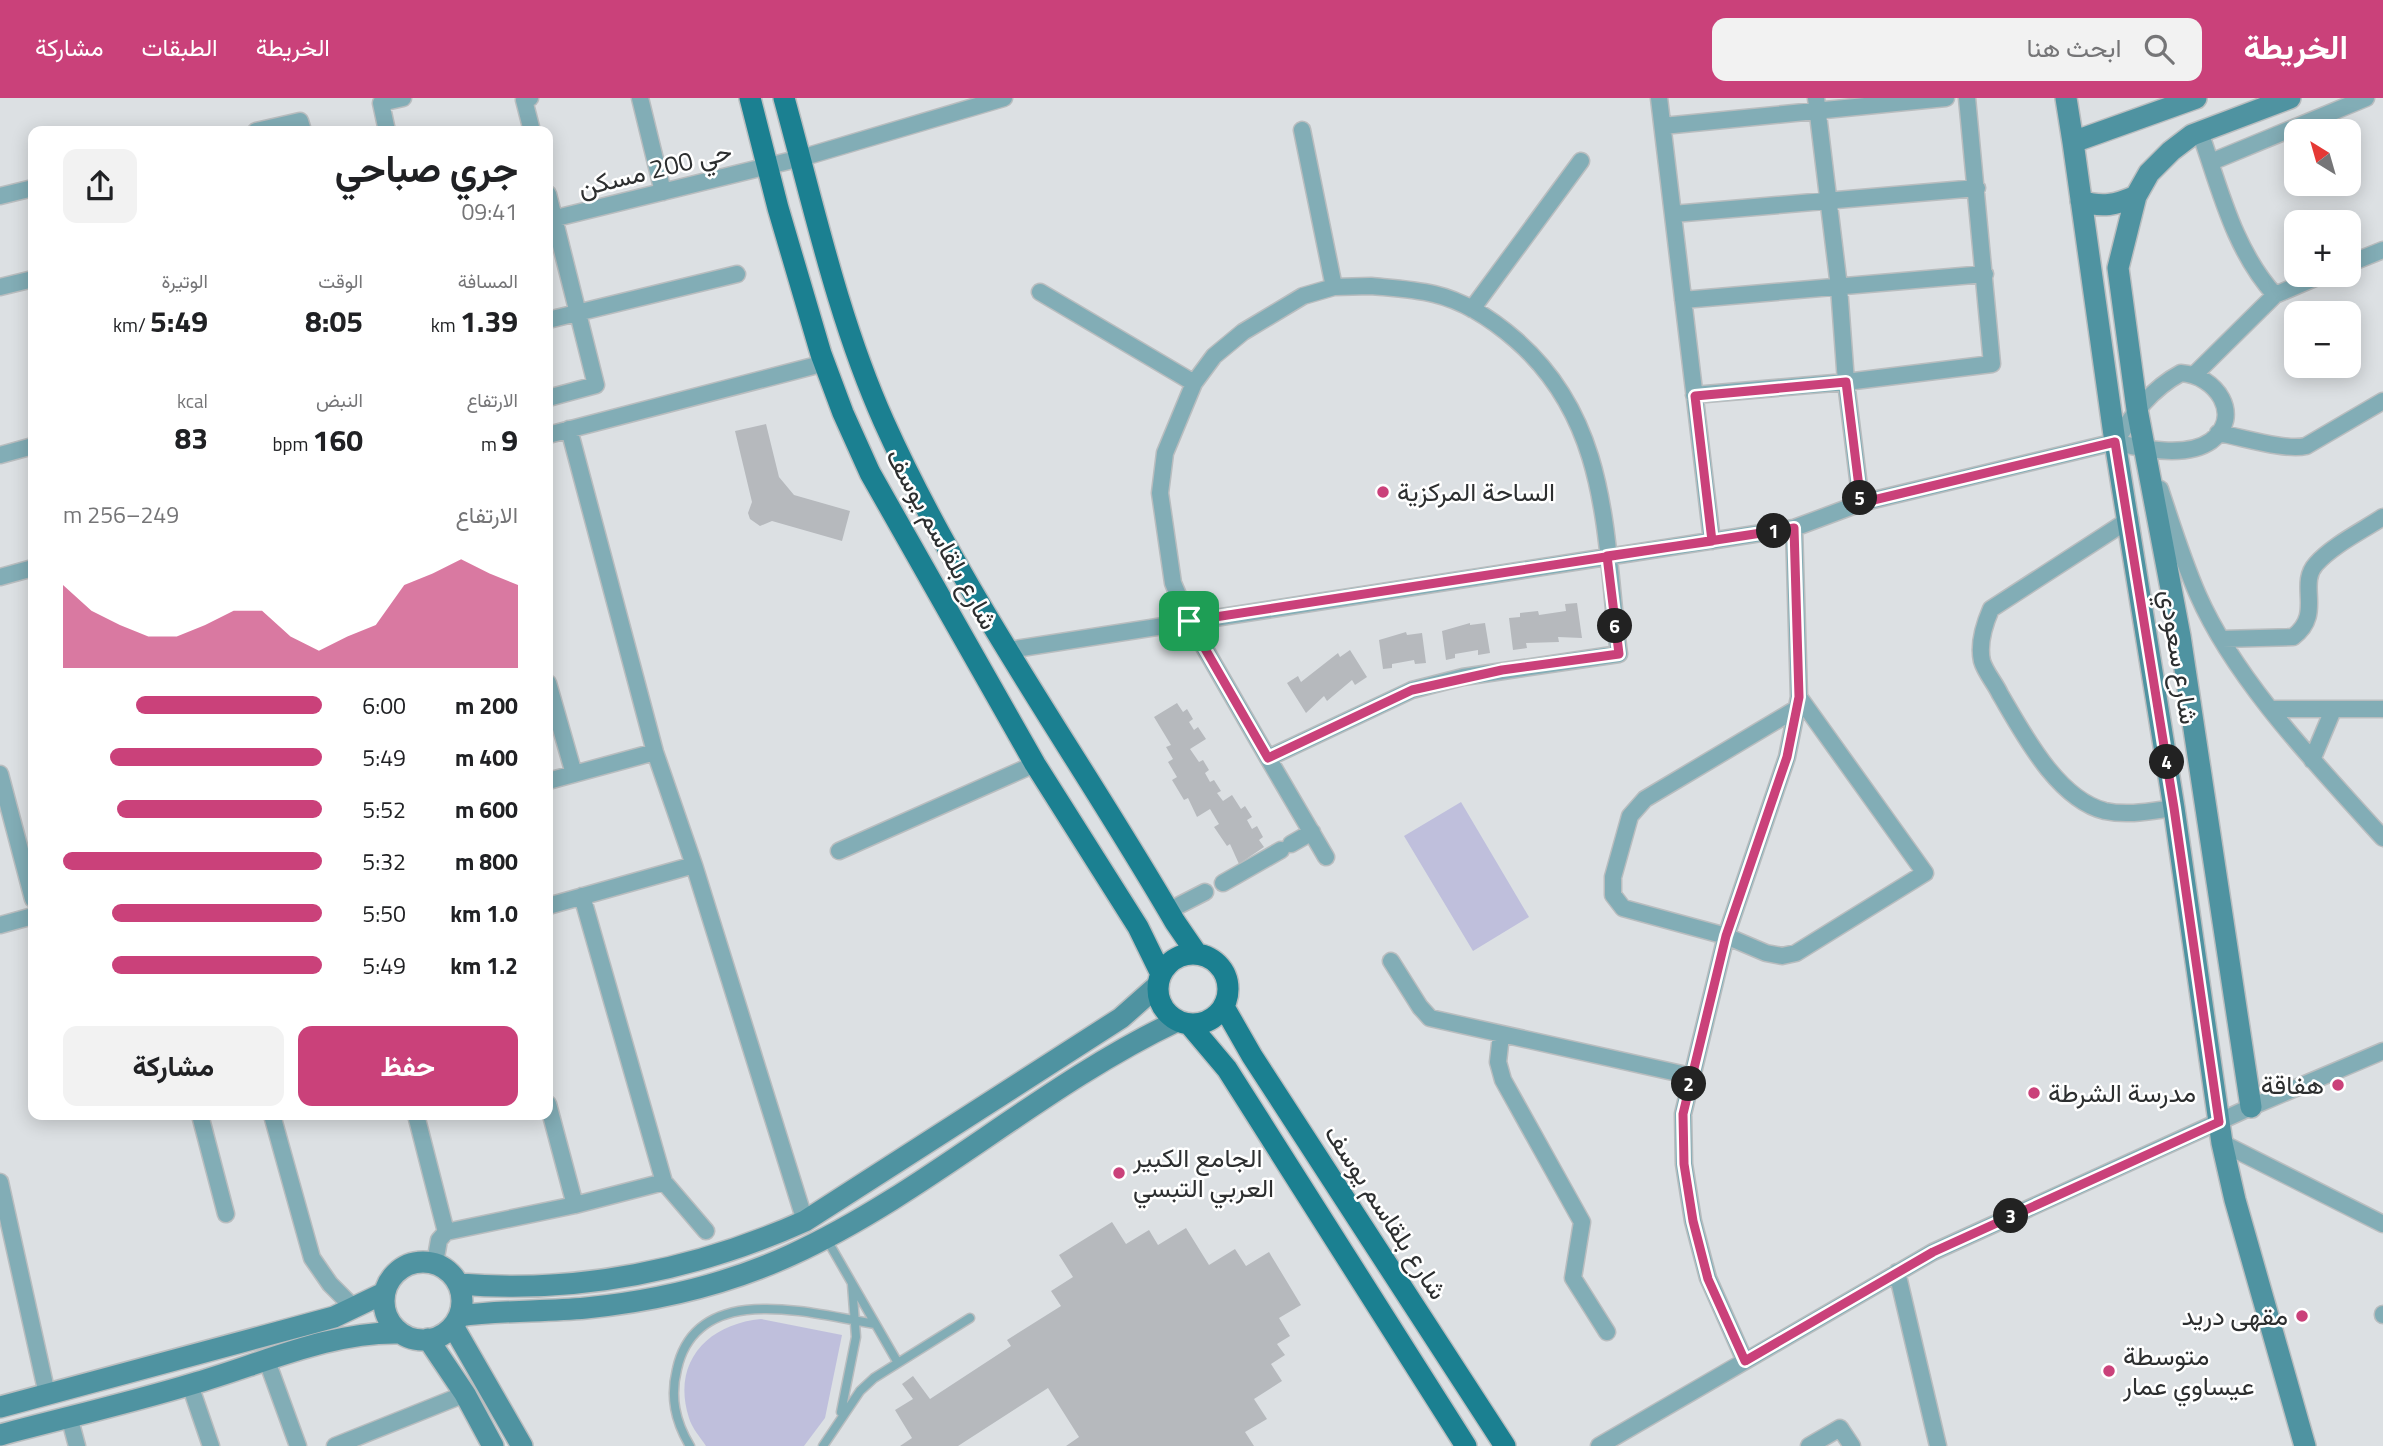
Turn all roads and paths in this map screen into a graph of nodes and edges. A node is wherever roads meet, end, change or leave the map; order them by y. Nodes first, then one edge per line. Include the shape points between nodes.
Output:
1 (403, 98) edge
2 (530, 98) edge
3 (640, 98) edge
4 (750, 98) edge
5 (784, 98) edge
6 (1004, 98) edge
7 (1659, 98) edge
8 (1946, 98) edge
9 (1967, 98) edge
10 (2066, 98) edge
11 (2196, 98) edge
12 (2290, 98) edge
13 (2366, 98) edge
14 (1817, 104) edge
15 (278, 126) edge
16 (302, 126) edge
17 (386, 126) edge
18 (531, 126) edge
19 (1663, 127) junction
20 (1302, 130) dead end
21 (2200, 132) junction
22 (2073, 142) junction
23 (801, 158) junction
24 (1581, 162) dead end
25 (2211, 162) junction
26 (768, 167) junction
27 (1977, 188) junction
28 (28, 189) edge
29 (663, 192) junction
30 (0, 196) edge
31 (2136, 196) junction
32 (1827, 201) junction
33 (2081, 201) junction
34 (1673, 214) junction
35 (553, 220) edge
36 (553, 227) edge
37 (2383, 250) edge
38 (2361, 259) edge
39 (737, 274) dead end
40 (1985, 274) junction
41 (28, 280) edge
42 (0, 287) edge
43 (1334, 287) junction
44 (1839, 287) junction
45 (2295, 287) edge
46 (1040, 292) dead end
47 (2275, 296) junction
48 (1683, 300) junction
49 (1472, 309) junction
50 (579, 313) junction
51 (553, 319) edge
52 (825, 363) junction
53 (2195, 374) junction
54 (1846, 382) junction
55 (1195, 383) junction
56 (1695, 396) junction
57 (553, 397) edge
58 (2383, 401) edge
59 (2137, 409) junction
60 (569, 429) junction
61 (2218, 433) junction
62 (553, 434) edge
63 (2115, 442) junction
64 (28, 447) edge
65 (2146, 451) junction
66 (0, 454) edge
67 (1861, 503) junction
68 (2383, 517) edge
69 (2130, 519) junction
70 (1794, 528) junction
71 (1712, 541) junction
72 (1607, 556) junction
73 (28, 569) edge
74 (0, 576) edge
75 (1189, 621) junction
76 (2222, 639) junction
77 (1009, 650) junction
78 (553, 700) edge
79 (1798, 703) junction
80 (2272, 709) junction
81 (2383, 709) edge
82 (2333, 710) junction
83 (655, 752) junction
84 (1268, 758) junction
85 (2312, 760) junction
86 (1035, 764) junction
87 (0, 774) edge
88 (574, 774) junction
89 (553, 779) edge
90 (2174, 808) junction
91 (1312, 832) junction
92 (2383, 838) edge
93 (839, 851) dead end
94 (1326, 857) dead end
95 (694, 865) junction
96 (28, 880) edge
97 (1223, 883) dead end
98 (1205, 892) dead end
99 (582, 896) junction
100 (553, 905) edge
101 (1168, 911) junction
102 (28, 917) edge
103 (0, 925) edge
104 (1726, 936) junction
105 (1198, 954) junction
106 (1391, 961) dead end
107 (1159, 980) junction
108 (1224, 1007) junction
109 (1183, 1023) junction
110 (1501, 1035) junction
111 (2383, 1051) edge
112 (1691, 1076) junction
113 (2251, 1107) junction
114 (201, 1120) edge
115 (273, 1120) edge
116 (417, 1120) edge
117 (552, 1120) edge
118 (2220, 1132) junction
119 (0, 1182) edge
120 (664, 1182) junction
121 (575, 1205) junction
122 (226, 1214) dead end
123 (804, 1221) junction
124 (2383, 1224) edge
125 (706, 1231) dead end
126 (446, 1232) junction
127 (825, 1238) junction
128 (435, 1263) junction
129 (1897, 1272) junction
130 (459, 1284) junction
131 (852, 1284) junction
132 (384, 1293) junction
133 (354, 1308) junction
134 (970, 1318) dead end
135 (456, 1321) junction
136 (857, 1321) junction
137 (875, 1324) junction
138 (1607, 1332) dead end
139 (400, 1333) junction
140 (428, 1339) junction
141 (267, 1361) junction
142 (1745, 1361) junction
143 (898, 1363) junction
144 (190, 1385) junction
145 (47, 1394) junction
146 (464, 1394) junction
147 (0, 1407) edge
148 (69, 1416) junction
149 (0, 1435) edge
150 (831, 1436) junction
151 (1606, 1444) edge
152 (77, 1446) edge
153 (211, 1446) edge
154 (298, 1446) edge
155 (335, 1446) edge
156 (493, 1446) edge
157 (522, 1446) edge
158 (690, 1446) edge
159 (823, 1446) edge
160 (1466, 1446) edge
161 (1505, 1446) edge
162 (1810, 1446) edge
163 (1852, 1446) edge
164 (1938, 1446) edge
165 (2305, 1446) edge

1 - 17 street via 381,103
2 - 18 street via 524,100
3 - 29 street
4 - 26 main road, شارع بلقاسم يوسف
5 - 23 main road, شارع بلقاسم يوسف
6 - 23 street, حي 200 مسكن
7 - 19 street
8 - 14 street
9 - 27 street
10 - 22 main road, شارع سعودي
11 - 22 main road
12 - 21 main road, شارع سعودي
13 - 25 street
14 - 19 street
14 - 32 street
15 - 16 street via 300,121
19 - 34 street
20 - 43 street
21 - 25 street
21 - 31 main road, شارع سعودي via 2171,150 2149,173
22 - 33 main road, شارع سعودي
23 - 26 street, حي 200 مسكن
23 - 77 main road, شارع بلقاسم يوسف via 852,343 884,422 942,538
24 - 49 street
25 - 47 street via 2242,252
26 - 29 street, حي 200 مسكن
26 - 52 main road, شارع بلقاسم يوسف
27 - 32 street
27 - 40 street
28 - 30 street
29 - 35 street, حي 200 مسكن
31 - 33 main road via 2116,205
31 - 59 main road, شارع سعودي via 2118,268
32 - 34 street
32 - 44 street
33 - 63 main road, شارع سعودي
34 - 48 street
36 - 50 street
37 - 38 street
39 - 50 street
40 - 44 street
40 - 54 street via 1992,364
41 - 42 street
43 - 49 street via 1371,286 1436,294
43 - 55 street via 1279,307 1214,356
44 - 48 street
44 - 54 street
45 - 47 street
46 - 55 street
47 - 53 street
48 - 56 street
49 - 72 street via 1531,354 1573,407 1599,493
50 - 51 street
50 - 57 street via 596,385
52 - 60 street
52 - 86 main road, شارع بلقاسم يوسف via 870,472
53 - 59 street via 2181,373 2161,383
53 - 61 street via 2206,378 2222,397 2225,409
54 - 56 street
54 - 67 street
55 - 75 street via 1165,453 1160,494 1173,583
56 - 71 street
58 - 61 street via 2306,446 2291,450
59 - 63 street
59 - 65 main road, شارع سعودي
60 - 62 street
60 - 83 street
61 - 65 street via 2210,442 2180,450
63 - 65 street
63 - 67 street
63 - 69 main road, شارع سعودي
64 - 66 street
65 - 76 street via 2199,597
65 - 113 main road, شارع سعودي via 2180,636
67 - 70 street
68 - 76 street via 2315,565 2309,580 2311,612 2303,630 2293,637
69 - 90 main road, شارع سعودي
69 - 90 street via 1991,609 1980,645 1983,662 2025,738 2049,771 2080,798 2103,810 2130,814
70 - 71 street
70 - 79 street
71 - 72 street
72 - 75 street
72 - 84 street via 1619,654 1502,670 1412,690
73 - 74 street
75 - 77 street
75 - 84 street
76 - 80 street
77 - 101 main road, شارع بلقاسم يوسف
78 - 88 street
79 - 104 street via 1787,757
79 - 104 street via 1644,799 1628,821 1613,877 1613,895 1623,908
79 - 104 street via 1925,873 1796,953 1766,953
80 - 82 street
80 - 85 street
81 - 82 street
82 - 85 street
83 - 88 street
83 - 95 street
84 - 91 street
85 - 92 street
86 - 93 street
86 - 107 main road, شارع بلقاسم يوسف via 1138,927
87 - 96 street
88 - 89 street
90 - 118 main road, شارع سعودي
91 - 94 street
91 - 97 street
95 - 99 street
95 - 123 street
98 - 101 street
99 - 100 street
99 - 120 street
101 - 105 main road, شارع بلقاسم يوسف
102 - 103 street
104 - 112 street
105 - 107 main road via 1176,958
105 - 108 main road via 1219,964 1226,975 1229,987
106 - 110 street via 1430,1018
107 - 109 main road via 1162,1007
107 - 123 main road via 1121,1018
108 - 109 main road via 1209,1021
108 - 161 main road, شارع بلقاسم يوسف
109 - 127 main road via 1100,1060 897,1196
109 - 160 main road via 1227,1069
110 - 112 street
110 - 138 street via 1498,1062 1503,1080 1582,1222 1573,1278
111 - 113 street
112 - 142 street via 1683,1114 1684,1164 1693,1221 1708,1279
113 - 118 street
114 - 122 street
115 - 133 street via 312,1258
116 - 126 street
117 - 121 street
118 - 124 street
118 - 129 street via 1954,1242
118 - 165 main road, شارع سعودي
119 - 145 street
120 - 121 street
120 - 125 street
121 - 126 street
123 - 130 main road via 717,1256 659,1270 568,1284
126 - 128 street via 439,1240
127 - 131 lane
127 - 135 main road via 747,1273 628,1302
128 - 130 main road via 445,1267
128 - 132 main road via 409,1264 397,1271
129 - 142 street
129 - 164 street
130 - 135 main road via 462,1306
131 - 136 lane
131 - 137 lane
132 - 133 main road
132 - 139 main road via 384,1308
133 - 145 main road
134 - 143 lane
135 - 140 main road
135 - 157 main road
136 - 137 lane
136 - 150 lane via 842,1410
136 - 158 lane via 751,1307 712,1321 692,1339 678,1362 673,1387 675,1414
137 - 143 lane
139 - 140 main road
139 - 141 main road via 356,1335
140 - 146 main road
141 - 144 main road
141 - 154 street
142 - 151 street
143 - 150 lane via 860,1391
144 - 148 main road
144 - 153 street
145 - 147 main road
146 - 155 street
146 - 156 main road
148 - 149 main road
148 - 152 street
150 - 159 lane
162 - 163 street via 1840,1428

